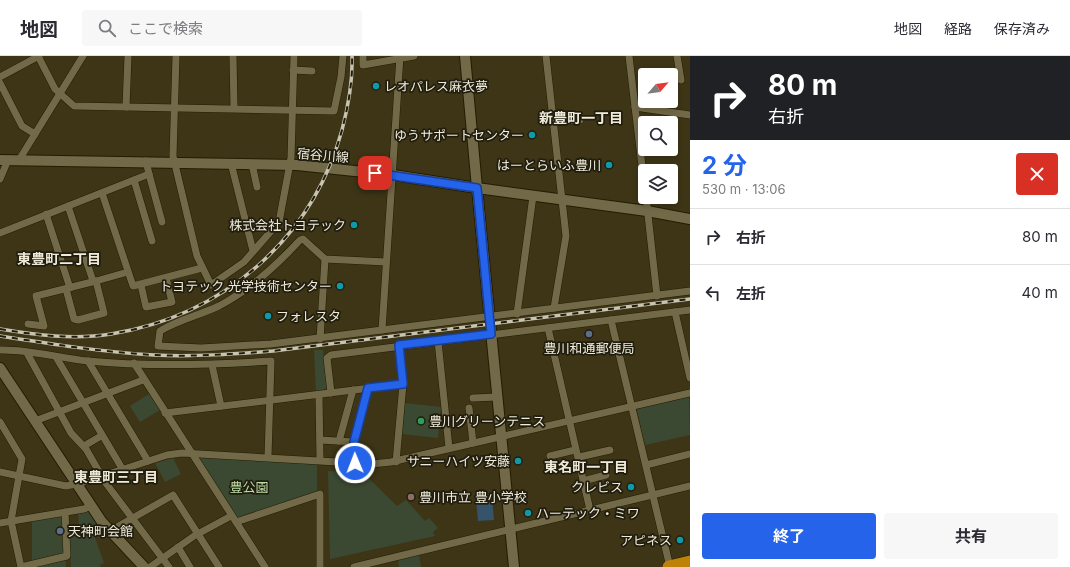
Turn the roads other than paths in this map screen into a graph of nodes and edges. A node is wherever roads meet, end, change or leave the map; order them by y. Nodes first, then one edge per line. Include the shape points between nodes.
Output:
1 (38, 56) edge
2 (84, 56) edge
3 (128, 56) edge
4 (176, 56) edge
5 (233, 56) edge
6 (294, 56) edge
7 (343, 56) edge
8 (363, 56) edge
9 (414, 56) edge
10 (465, 56) edge
11 (546, 56) edge
12 (629, 56) edge
13 (677, 56) edge
14 (400, 57) edge
15 (293, 70) junction
16 (312, 71) dead end
17 (0, 77) edge
18 (681, 80) dead end
19 (0, 83) edge
20 (60, 94) junction
21 (635, 106) junction
22 (126, 107) junction
23 (175, 108) junction
24 (234, 108) junction
25 (292, 110) junction
26 (690, 115) edge
27 (580, 120) dead end
28 (554, 122) junction
29 (35, 134) junction
30 (4, 160) edge
31 (19, 160) junction
32 (146, 161) junction
33 (175, 162) junction
34 (231, 163) junction
35 (252, 164) junction
36 (642, 164) edge
37 (290, 165) junction
38 (149, 174) junction
39 (392, 175) junction
40 (0, 179) edge
41 (134, 180) junction
42 (257, 187) dead end
43 (477, 188) junction
44 (102, 193) junction
45 (533, 196) junction
46 (562, 199) junction
47 (646, 204) edge
48 (68, 206) junction
49 (647, 211) junction
50 (46, 214) junction
51 (690, 219) edge
52 (162, 222) dead end
53 (0, 233) edge
54 (152, 241) dead end
55 (254, 252) junction
56 (325, 259) junction
57 (386, 262) junction
58 (202, 268) junction
59 (128, 272) junction
60 (166, 278) junction
61 (94, 281) junction
62 (141, 285) junction
63 (68, 289) junction
64 (690, 291) edge
65 (657, 296) junction
66 (554, 308) junction
67 (690, 310) edge
68 (675, 312) junction
69 (518, 314) junction
70 (489, 317) junction
71 (611, 320) junction
72 (28, 324) dead end
73 (548, 328) junction
74 (382, 330) junction
75 (491, 334) junction
76 (320, 339) junction
77 (438, 341) junction
78 (399, 345) junction
79 (0, 350) edge
80 (27, 353) junction
81 (56, 357) junction
82 (88, 361) junction
83 (134, 363) junction
84 (212, 365) junction
85 (1, 372) edge
86 (690, 378) edge
87 (143, 380) junction
88 (403, 384) junction
89 (368, 388) junction
90 (353, 390) junction
91 (332, 393) junction
92 (690, 393) edge
93 (107, 394) junction
94 (319, 395) junction
95 (497, 396) junction
96 (473, 398) dead end
97 (270, 401) junction
98 (82, 403) junction
99 (221, 406) junction
100 (632, 406) junction
101 (469, 408) dead end
102 (59, 412) junction
103 (165, 413) junction
104 (569, 420) junction
105 (35, 421) junction
106 (0, 422) edge
107 (4, 435) edge
108 (102, 436) junction
109 (501, 438) junction
110 (320, 440) junction
111 (339, 441) junction
112 (354, 442) junction
113 (473, 443) junction
114 (84, 446) junction
115 (449, 448) junction
116 (576, 450) junction
117 (610, 450) dead end
118 (190, 452) junction
119 (690, 454) edge
120 (268, 456) junction
121 (550, 456) dead end
122 (579, 457) junction
123 (320, 460) junction
124 (148, 461) junction
125 (396, 462) junction
126 (355, 463) junction
127 (646, 465) junction
128 (123, 470) junction
129 (0, 472) edge
130 (606, 475) dead end
131 (20, 476) junction
132 (101, 476) junction
133 (583, 481) junction
134 (76, 484) junction
135 (690, 486) edge
136 (653, 495) junction
137 (91, 506) junction
138 (590, 510) junction
139 (65, 512) junction
140 (231, 516) junction
141 (133, 518) junction
142 (10, 521) junction
143 (236, 522) junction
144 (0, 523) edge
145 (510, 530) junction
146 (110, 531) junction
147 (198, 533) junction
148 (178, 547) junction
149 (163, 558) junction
150 (690, 562) edge
151 (21, 567) edge
152 (144, 567) edge
153 (150, 567) edge
154 (169, 567) edge
155 (190, 567) edge
156 (219, 567) edge
157 (265, 567) edge
158 (320, 567) edge
159 (354, 567) edge
160 (514, 567) edge
161 (669, 567) edge

1 - 17 street
1 - 20 street
2 - 20 street
3 - 22 street
4 - 23 street
5 - 24 street
6 - 15 street
7 - 25 street via 334,111
8 - 14 street via 363,65
9 - 14 street
10 - 43 main road
11 - 28 street
12 - 21 street
13 - 18 street
14 - 39 street
15 - 16 street
15 - 25 street
19 - 29 street via 22,126
20 - 22 street via 74,106
20 - 29 street
21 - 26 street
21 - 36 street
22 - 23 street
23 - 24 street
23 - 33 street
24 - 25 street
25 - 37 street
27 - 28 street
28 - 46 street
29 - 31 street
30 - 31 main road, 宿谷川線
30 - 40 street
31 - 32 main road, 宿谷川線
32 - 33 main road, 宿谷川線
32 - 38 street
33 - 34 main road, 宿谷川線
33 - 58 street
34 - 35 main road, 宿谷川線
34 - 55 street
35 - 37 main road, 宿谷川線
35 - 42 street
37 - 39 main road, 宿谷川線
37 - 55 street via 279,222
38 - 41 street
38 - 52 street
39 - 43 main road, 宿谷川線
39 - 57 street
41 - 44 street
41 - 54 street
43 - 45 main road, 宿谷川線
43 - 70 main road
44 - 48 street
44 - 59 street
45 - 46 main road, 宿谷川線
45 - 69 street
46 - 49 main road, 宿谷川線
46 - 66 street via 566,236
47 - 49 street
48 - 50 street
48 - 61 street
49 - 51 main road, 宿谷川線
49 - 65 street
50 - 53 street
50 - 63 street
55 - 58 street via 211,285
56 - 57 street
56 - 76 street
56 - 76 street via 304,239 300,240 268,272 236,296 209,311 160,331 158,346 209,347
57 - 74 street
58 - 60 street
59 - 61 street
59 - 62 street via 133,286
60 - 62 street
60 - 62 street via 172,302 146,307
61 - 63 street
61 - 63 street via 104,313 74,319
63 - 72 street via 36,296 44,326
64 - 65 street
65 - 66 street
66 - 69 street
67 - 68 street
68 - 71 street
68 - 86 street
69 - 70 street
70 - 74 street
70 - 75 main road
71 - 73 street
71 - 100 street
73 - 75 street
73 - 104 street
74 - 76 street
75 - 77 street
75 - 95 main road
77 - 78 street
77 - 115 street
78 - 88 street
78 - 91 street via 331,355 327,358
79 - 80 street
80 - 81 street
80 - 102 street
81 - 82 street
81 - 98 street
82 - 83 street
82 - 93 street
83 - 84 street
83 - 87 street
84 - 97 street via 271,361
84 - 99 street
85 - 105 main road
87 - 93 street
87 - 103 street
88 - 89 street
88 - 125 street
89 - 90 street
89 - 112 street
90 - 91 street
90 - 111 street
91 - 94 street
92 - 100 street
93 - 98 street
93 - 124 street
94 - 97 street
94 - 110 street
95 - 96 street
95 - 109 main road
97 - 99 street
97 - 120 street
98 - 102 street
98 - 108 street
99 - 103 street
100 - 104 street
100 - 127 street
101 - 113 street
102 - 105 street
102 - 114 street via 71,434
103 - 118 street
104 - 109 street
104 - 116 street
105 - 134 main road
106 - 107 street
107 - 131 street via 22,455
108 - 114 street
108 - 128 street
109 - 113 street
109 - 145 main road
110 - 111 street
110 - 123 street
111 - 112 street
112 - 126 street
113 - 115 street
114 - 132 street
115 - 125 street
116 - 121 street
116 - 122 street
117 - 122 street
118 - 120 street
118 - 124 street
118 - 140 street
119 - 127 street
120 - 123 street
122 - 133 street
123 - 126 street
124 - 128 street
125 - 126 street
127 - 136 street
128 - 132 street
129 - 131 street
130 - 133 street
131 - 134 street via 66,486
131 - 142 street
132 - 134 street
132 - 141 street
133 - 138 street
134 - 137 main road
135 - 136 street
136 - 138 street
136 - 161 street
137 - 139 street
137 - 146 main road
138 - 145 street
139 - 142 street
139 - 151 street via 67,556
140 - 143 street
140 - 147 street
141 - 146 street
141 - 147 street via 173,495
141 - 149 street
142 - 144 street
142 - 151 street
143 - 157 street
143 - 158 street via 320,494
145 - 159 street
145 - 160 main road
146 - 152 main road
147 - 148 street
147 - 156 street
148 - 149 street
148 - 155 street
149 - 153 street
149 - 154 street
150 - 161 highway

